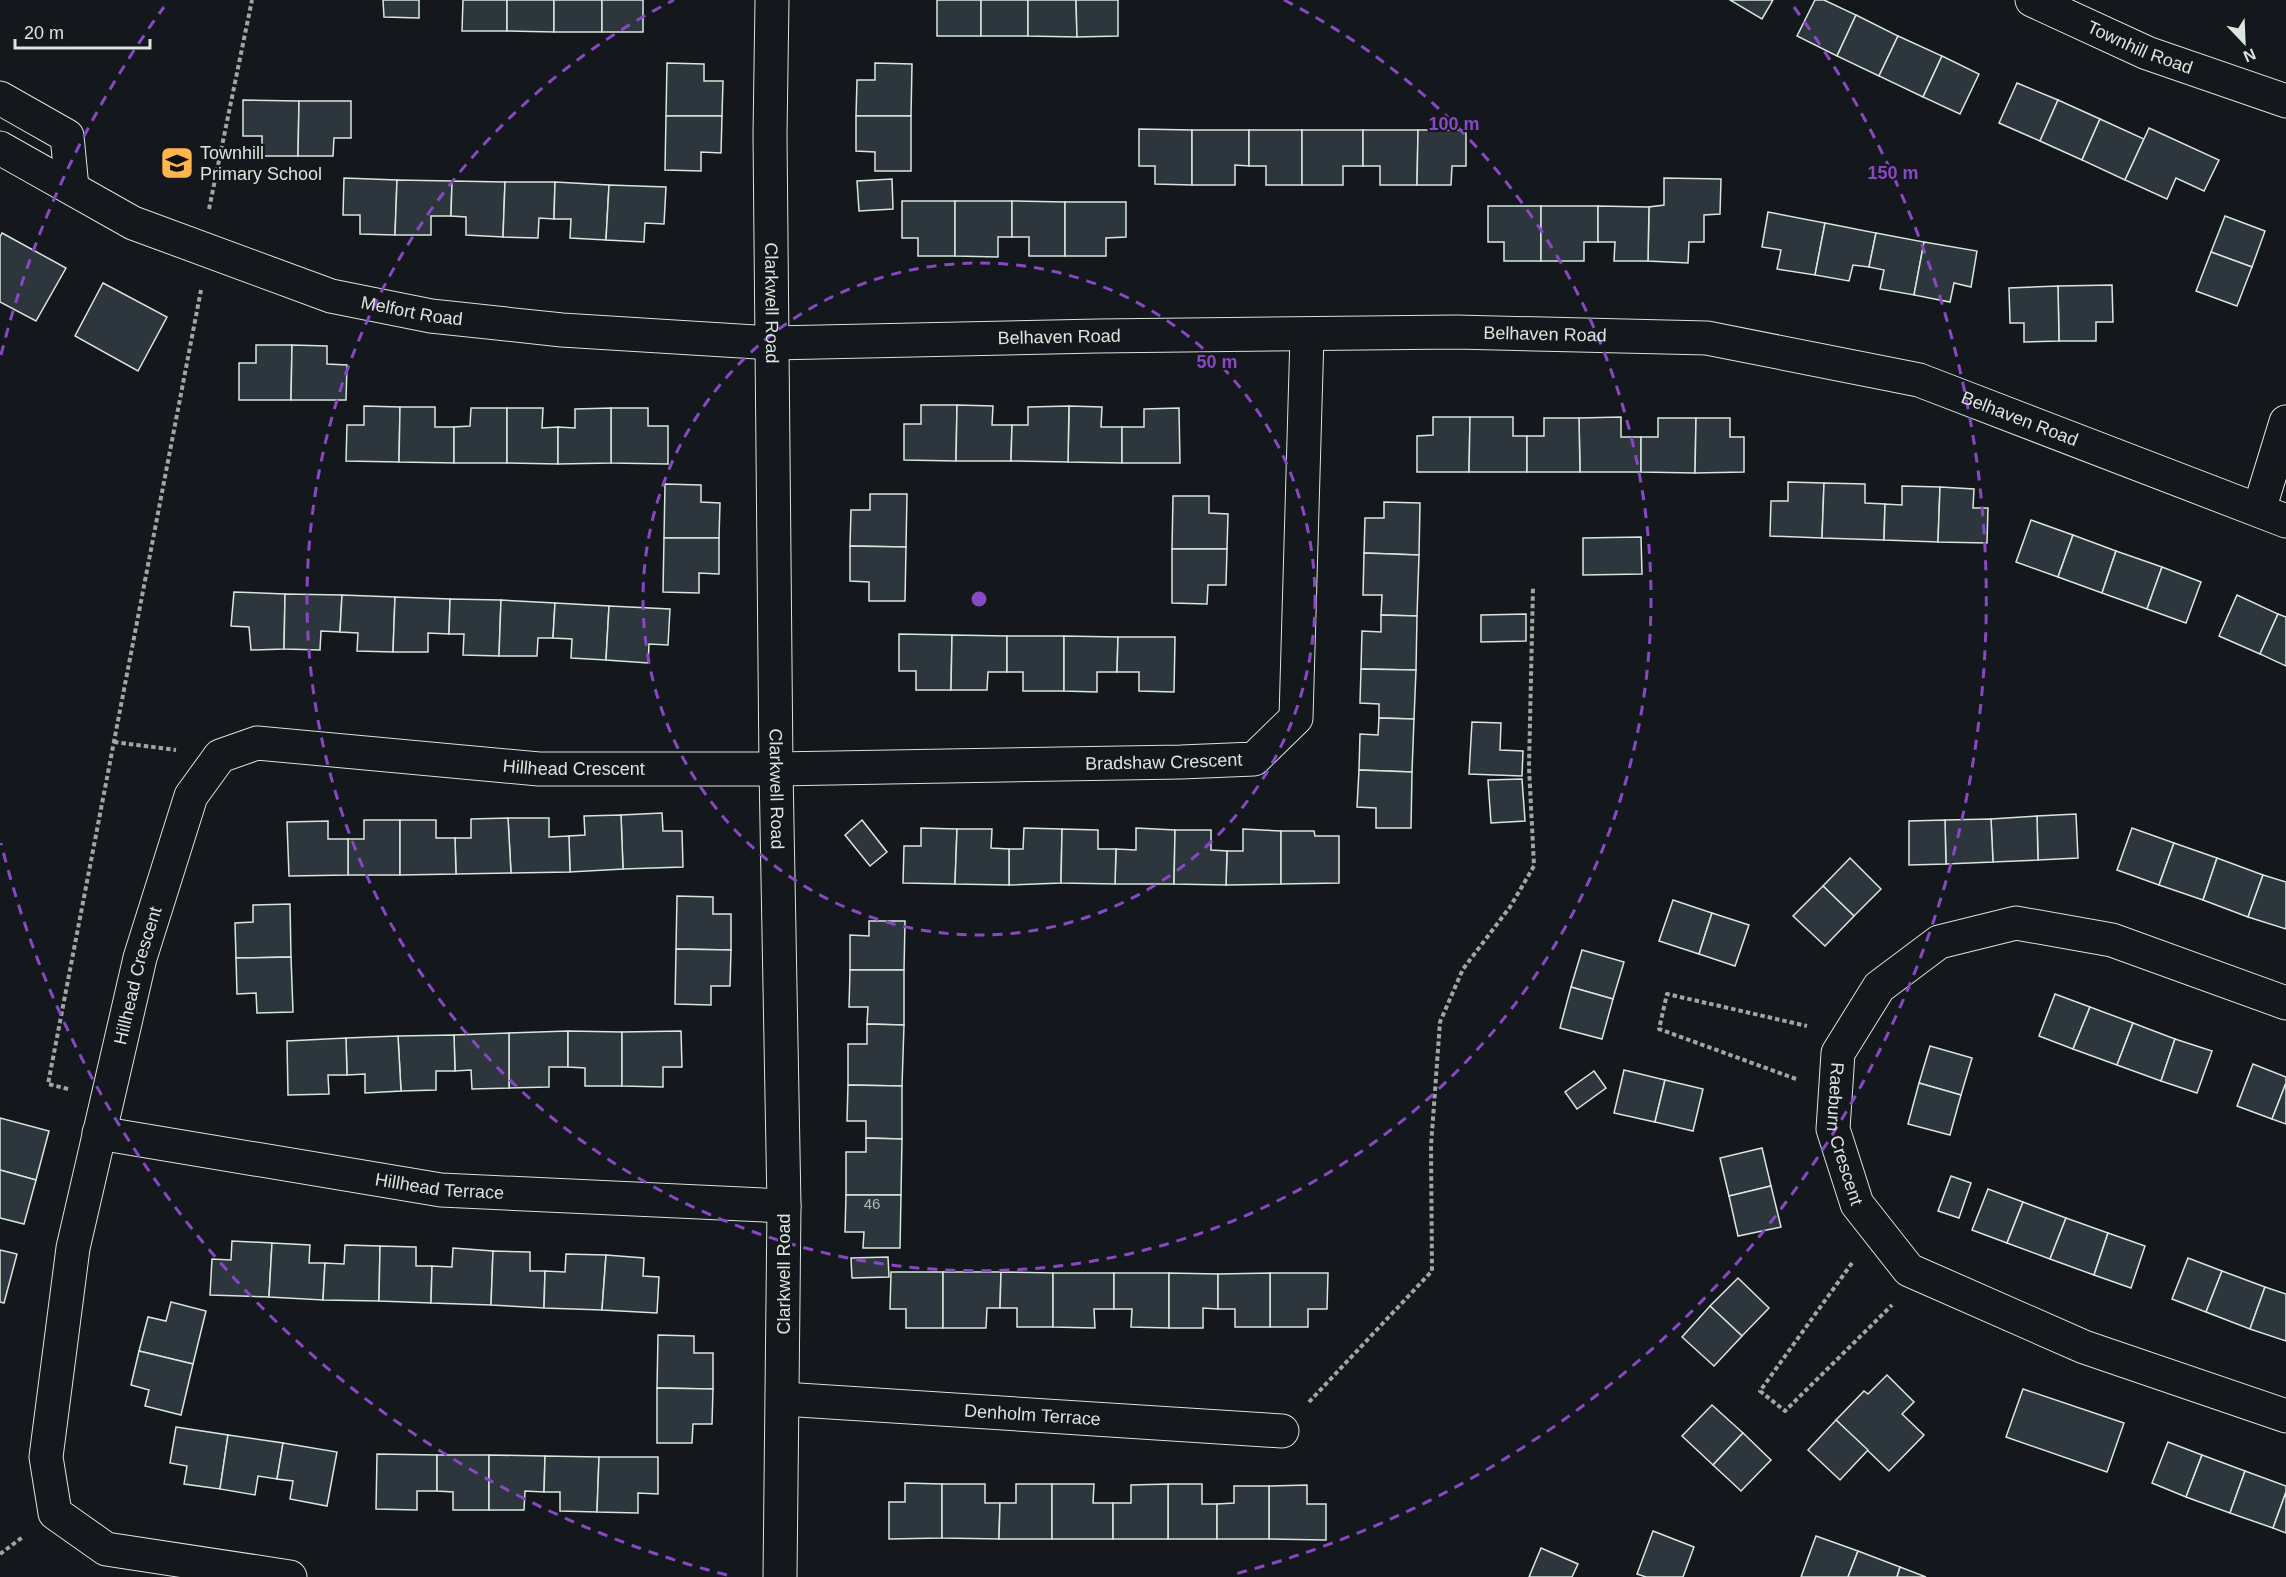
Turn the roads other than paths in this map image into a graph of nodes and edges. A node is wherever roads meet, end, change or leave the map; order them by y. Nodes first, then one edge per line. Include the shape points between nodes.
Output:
1 (772, 0) edge
2 (2032, 0) edge
3 (0, 98) edge
4 (2286, 101) edge
5 (0, 148) edge
6 (72, 188) junction
7 (1307, 335) junction
8 (773, 343) junction
9 (2286, 422) edge
10 (2272, 516) edge
11 (776, 769) junction
12 (2286, 1002) edge
13 (99, 1132) junction
14 (784, 1206) junction
15 (783, 1399) junction
16 (2286, 1416) edge
17 (1282, 1431) road end
18 (290, 1577) edge
19 (780, 1577) edge

1 - 8 street, Clarkwell Road
2 - 4 street, Townhill Road via 2147,54
3 - 6 street via 67,136
5 - 6 street, Melfort Road
6 - 8 street, Melfort Road via 133,223 332,296 430,316 562,330
7 - 8 street, Belhaven Road
7 - 10 street, Belhaven Road via 1456,332 1707,338 1919,380
7 - 11 street, Bradshaw Crescent via 1296,718 1254,759
8 - 11 street, Clarkwell Road
9 - 10 street
11 - 13 street, Hillhead Crescent via 539,769 257,743 220,756 191,796 140,958
11 - 14 street, Clarkwell Road
12 - 16 street, Raeburn Crescent via 2112,940 2016,922 1939,942 1879,987 1838,1053 1833,1129 1857,1204 1909,1270 2084,1347
13 - 14 street, Hillhead Terrace via 441,1190
13 - 18 street, Hillhead Crescent via 73,1248 46,1456 56,1513 106,1549
14 - 15 street, Clarkwell Road
15 - 17 street, Denholm Terrace
15 - 19 street, Clarkwell Road

